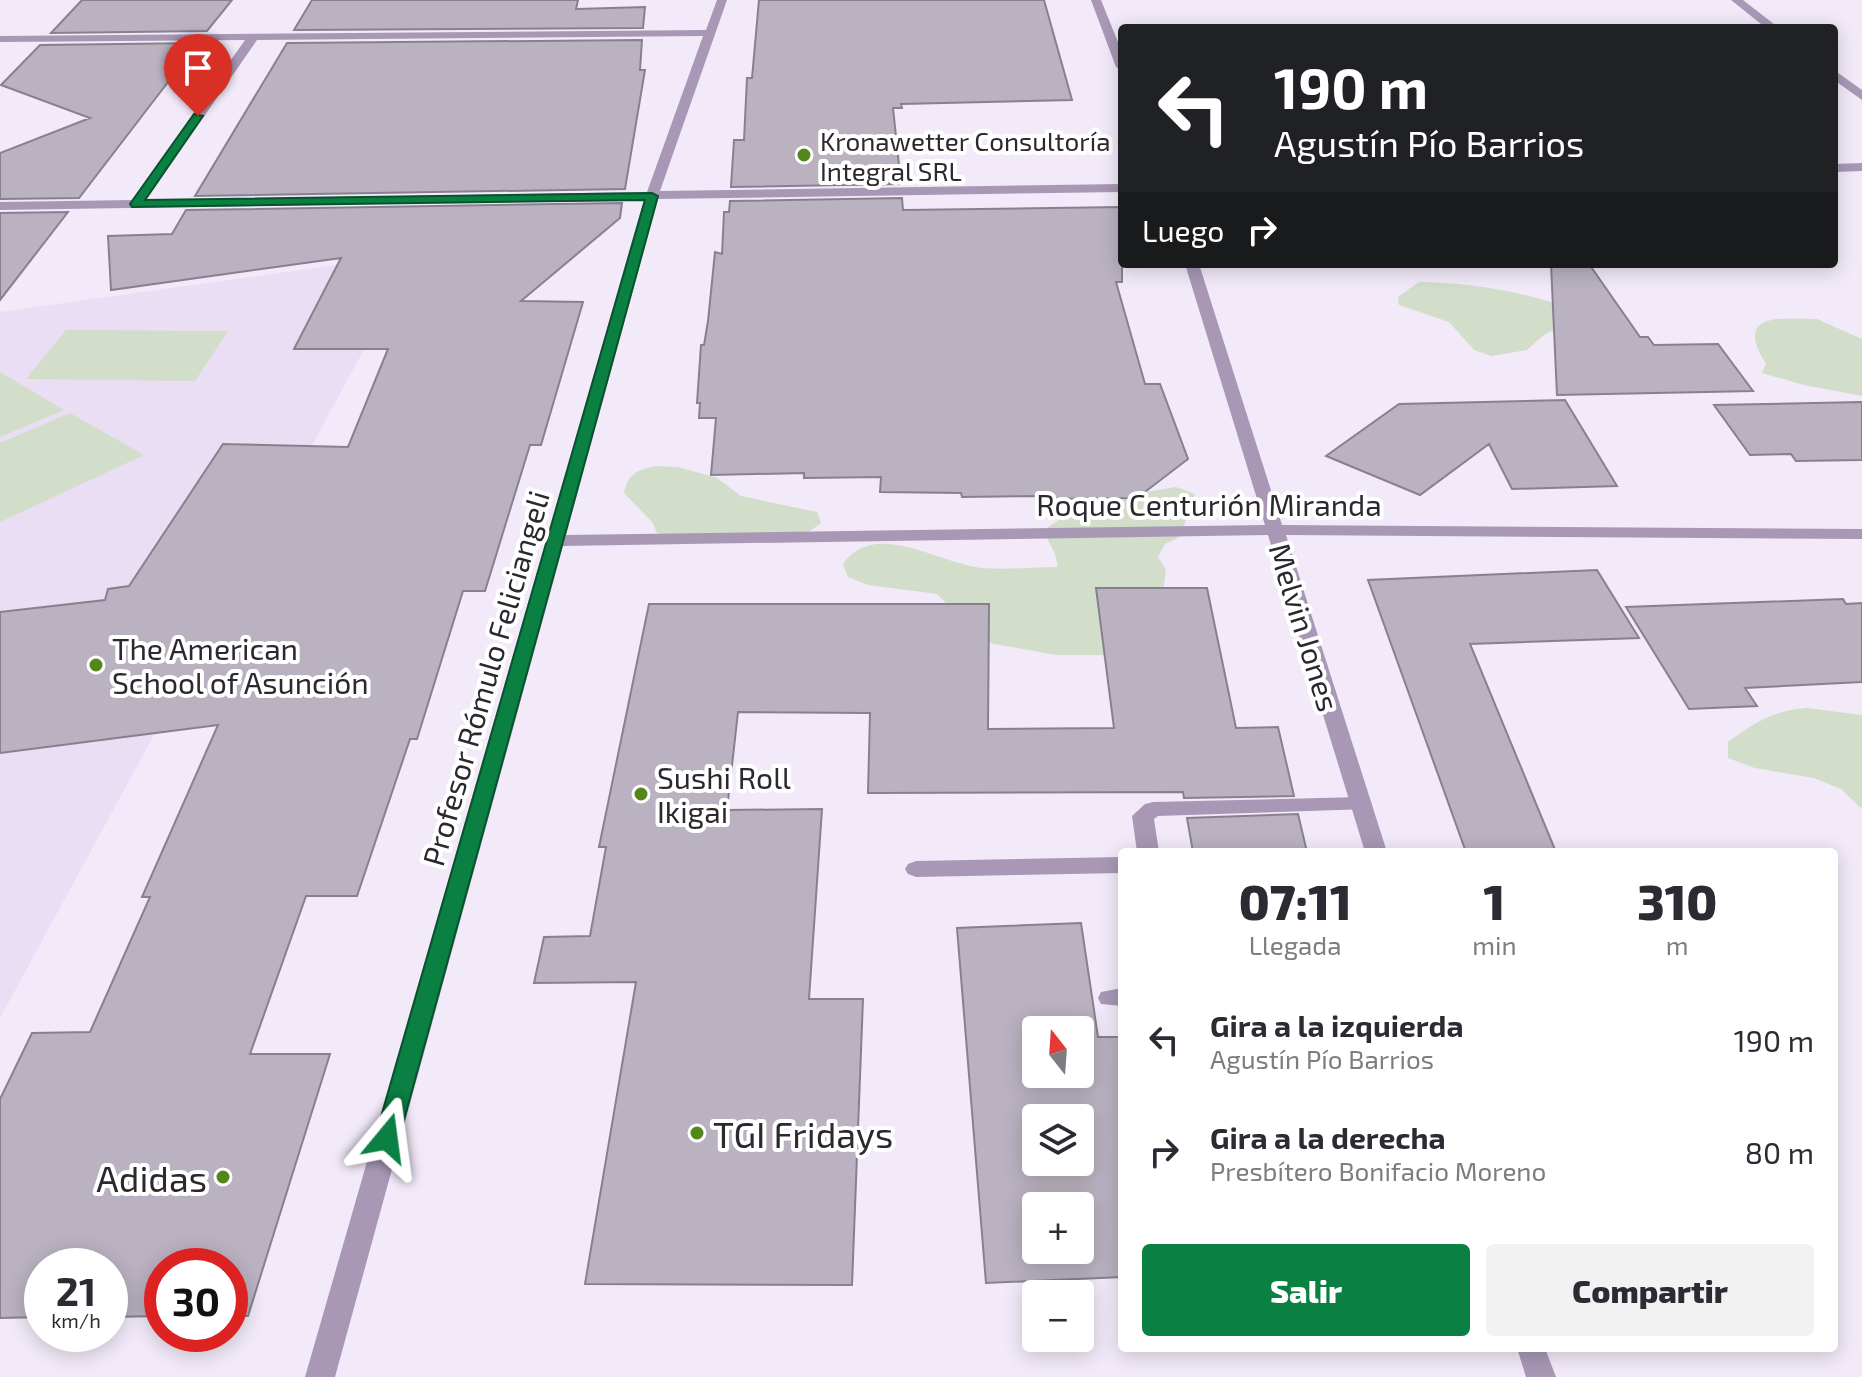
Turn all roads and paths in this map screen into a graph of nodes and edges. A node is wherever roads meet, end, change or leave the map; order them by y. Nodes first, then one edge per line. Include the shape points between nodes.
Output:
1 (722, 0) edge
2 (1096, 0) edge
3 (1736, 0) edge
4 (1768, 24) edge
5 (709, 33) junction
6 (255, 35) junction
7 (0, 39) edge
8 (1118, 57) edge
9 (1838, 77) edge
10 (1862, 96) edge
11 (1862, 167) edge
12 (1838, 168) edge
13 (1118, 188) edge
14 (652, 196) junction
15 (136, 204) junction
16 (0, 206) edge
17 (1193, 268) edge
18 (1275, 530) junction
19 (1862, 534) edge
20 (556, 541) junction
21 (1361, 804) junction
22 (1147, 848) edge
23 (1375, 848) edge
24 (1118, 865) edge
25 (916, 869) dead end
26 (1532, 1352) edge
27 (320, 1377) edge
28 (1541, 1377) edge

1 - 5 street, Profesor Rómulo Feliciangeli
2 - 8 street
3 - 4 street
5 - 6 street
5 - 14 street, Profesor Rómulo Feliciangeli
6 - 7 street
6 - 15 street
9 - 10 street
11 - 12 street
13 - 14 street
14 - 15 street
14 - 20 street, Profesor Rómulo Feliciangeli
15 - 16 street
17 - 18 street, Melvin Jones
18 - 19 street, Roque Centurión Miranda
18 - 20 street, Roque Centurión Miranda
18 - 21 street, Melvin Jones
20 - 27 street, Profesor Rómulo Feliciangeli
21 - 22 street via 1153,809 1143,816
21 - 23 street, Melvin Jones
24 - 25 street
26 - 28 street

